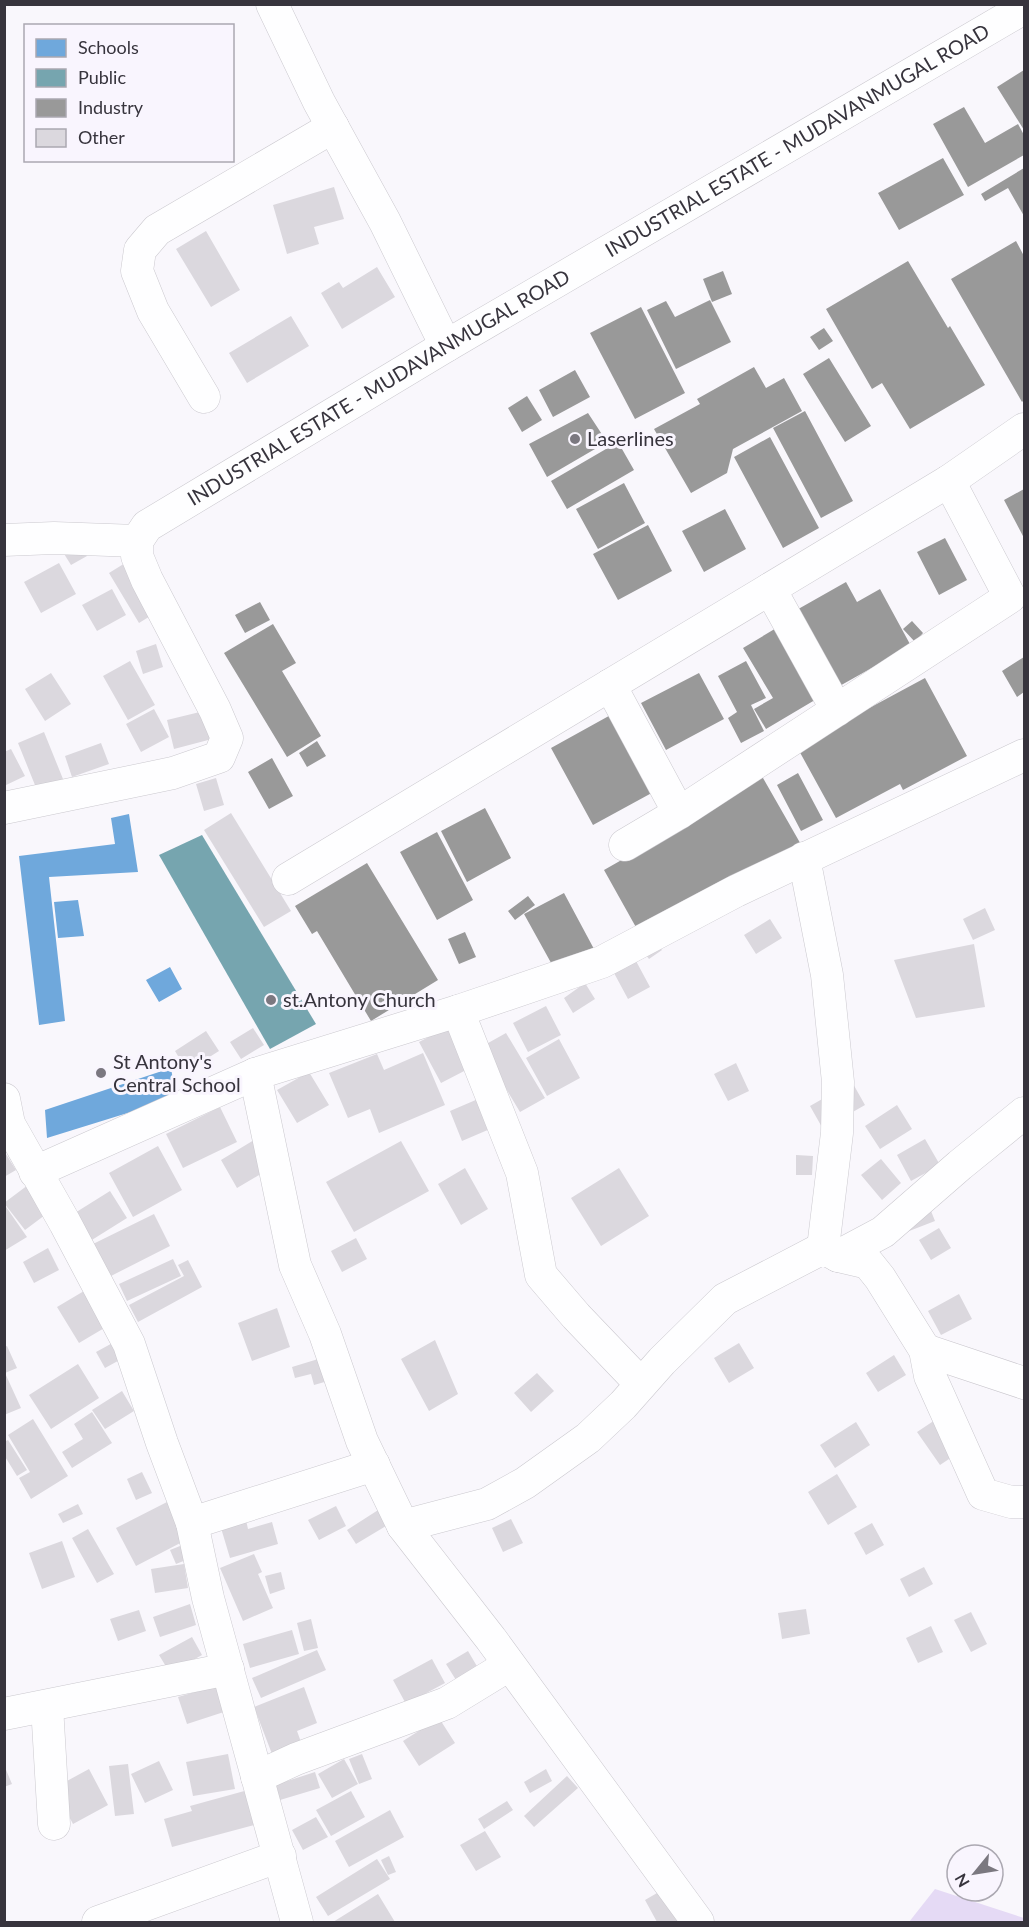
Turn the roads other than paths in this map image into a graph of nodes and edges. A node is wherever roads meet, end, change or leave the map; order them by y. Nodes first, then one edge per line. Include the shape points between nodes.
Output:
1 (272, 4) edge
2 (1024, 8) edge
3 (985, 16) edge
4 (333, 127) junction
5 (446, 346) junction
6 (204, 397) dead end
7 (1024, 429) edge
8 (949, 481) junction
9 (4, 540) edge
10 (137, 541) junction
11 (770, 589) junction
12 (610, 685) junction
13 (837, 710) junction
14 (1024, 755) edge
15 (4, 808) edge
16 (679, 813) junction
17 (625, 844) dead end
18 (804, 858) junction
19 (288, 879) dead end
20 (458, 1011) junction
21 (255, 1074) junction
22 (4, 1099) edge
23 (1024, 1113) edge
24 (35, 1172) junction
25 (830, 1252) junction
26 (924, 1350) junction
27 (1024, 1383) edge
28 (641, 1384) junction
29 (374, 1465) junction
30 (1024, 1503) edge
31 (192, 1523) junction
32 (403, 1526) junction
33 (509, 1665) junction
34 (228, 1669) junction
35 (47, 1706) junction
36 (4, 1714) edge
37 (257, 1777) junction
38 (54, 1824) dead end
39 (280, 1856) junction
40 (98, 1923) edge
41 (297, 1923) edge
42 (698, 1923) edge

1 - 4 street
2 - 3 street, INDUSTRIAL ESTATE - MUDAVANMUGAL ROAD
3 - 5 street, INDUSTRIAL ESTATE - MUDAVANMUGAL ROAD
4 - 5 street
4 - 6 street via 158,230 140,250 137,271 145,293
5 - 10 street, INDUSTRIAL ESTATE - MUDAVANMUGAL ROAD via 147,526
7 - 8 street
8 - 11 street
8 - 13 street via 1010,597
9 - 10 street
10 - 15 street via 137,556 147,580 227,738 219,757 173,773
11 - 12 street
11 - 13 street
12 - 16 street
12 - 19 street
13 - 16 street
14 - 18 street
16 - 17 street
18 - 20 street via 602,962
18 - 25 street via 826,975 838,1082
20 - 21 street
20 - 28 street via 522,1173 541,1275
21 - 24 street
21 - 29 street via 295,1265
22 - 24 street via 9,1124
23 - 25 street via 883,1232
24 - 31 street via 129,1344
25 - 26 street via 868,1263
25 - 28 street via 725,1299
26 - 27 street
26 - 30 street via 930,1376 983,1494
28 - 32 street via 588,1438 525,1484 487,1504
29 - 31 street
29 - 32 street
31 - 34 street
32 - 33 street
33 - 37 street via 447,1703
33 - 42 street
34 - 35 street
34 - 37 street
35 - 36 street
35 - 38 street
37 - 39 street
39 - 40 street
39 - 41 street

